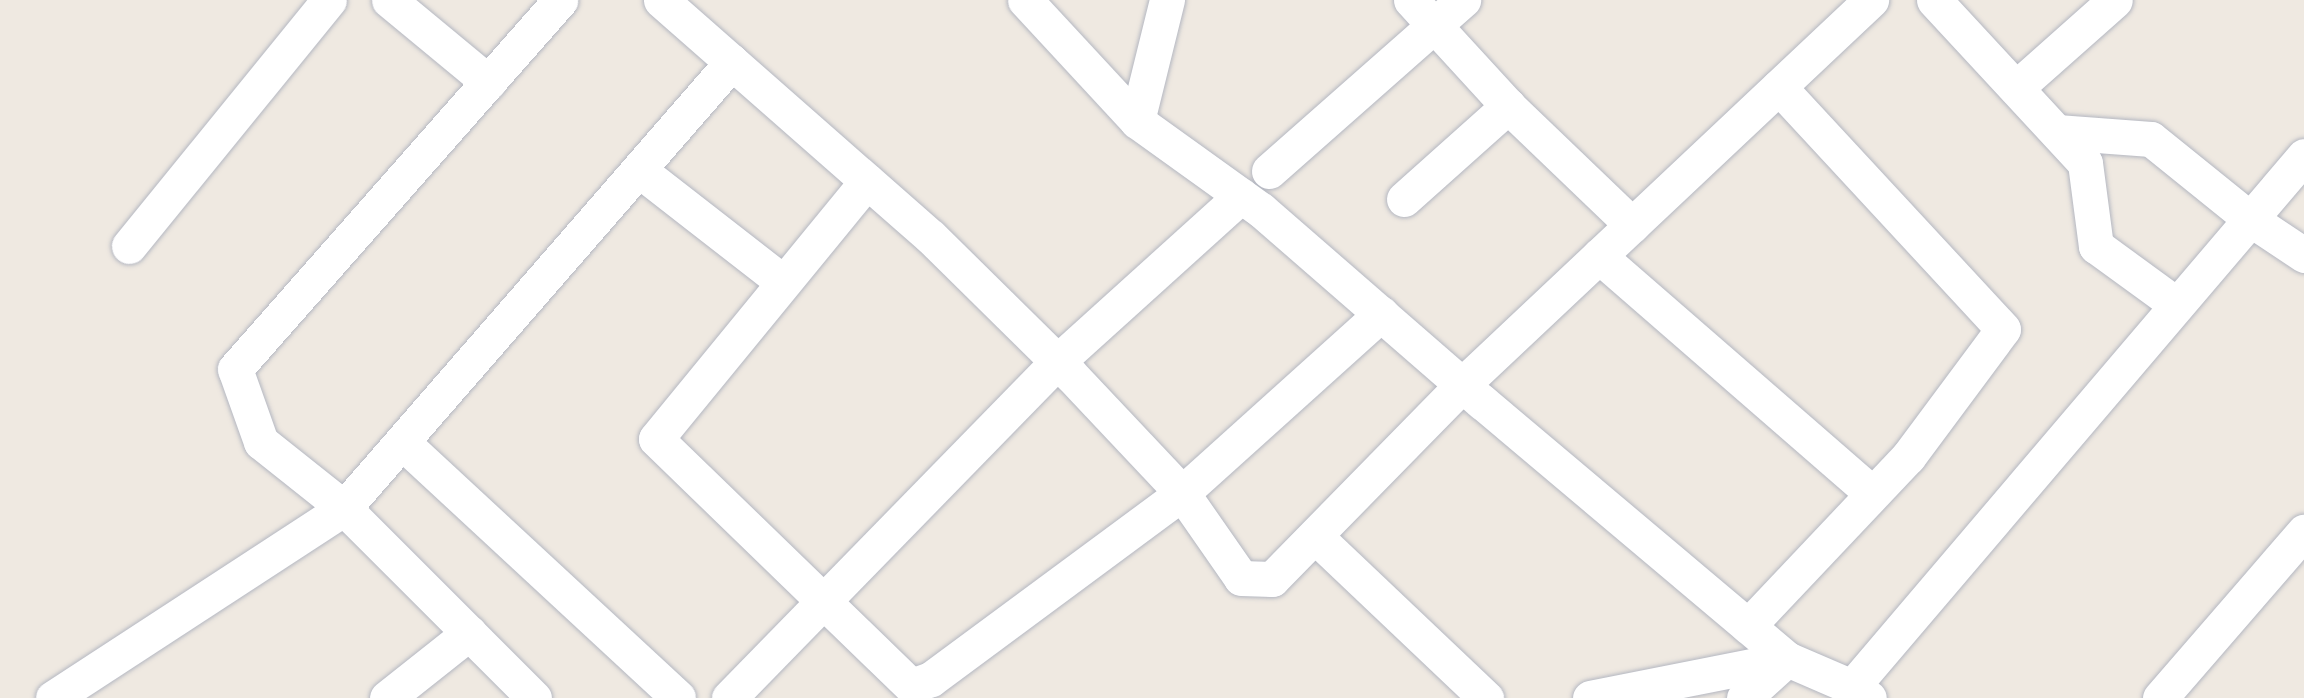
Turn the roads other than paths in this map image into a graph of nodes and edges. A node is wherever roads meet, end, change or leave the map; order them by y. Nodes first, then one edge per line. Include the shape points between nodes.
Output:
1 (330, 0) edge
2 (389, 0) edge
3 (560, 0) edge
4 (661, 0) edge
5 (1025, 0) edge
6 (1167, 0) edge
7 (1411, 0) edge
8 (1463, 0) edge
9 (1871, 0) edge
10 (1934, 0) edge
11 (2115, 0) edge
12 (1434, 25) junction
13 (732, 62) junction
14 (488, 82) junction
15 (1779, 87) junction
16 (2016, 88) junction
17 (1508, 106) junction
18 (1137, 121) junction
19 (2057, 132) junction
20 (2304, 156) edge
21 (639, 170) junction
22 (1269, 171) dead end
23 (867, 181) junction
24 (1241, 195) junction
25 (1404, 199) dead end
26 (2250, 219) junction
27 (1632, 225) junction
28 (129, 246) dead end
29 (2304, 255) edge
30 (1599, 256) junction
31 (783, 282) junction
32 (2178, 305) junction
33 (1381, 314) junction
34 (1057, 362) junction
35 (1462, 385) junction
36 (402, 442) junction
37 (1182, 493) junction
38 (1872, 493) junction
39 (344, 508) junction
40 (2304, 532) edge
41 (1315, 536) junction
42 (824, 601) junction
43 (1748, 626) junction
44 (469, 633) junction
45 (1787, 659) junction
46 (1860, 692) edge
47 (53, 698) edge
48 (387, 698) edge
49 (534, 698) edge
50 (678, 698) edge
51 (729, 698) edge
52 (1486, 698) edge
53 (1590, 698) edge
54 (1744, 698) edge
55 (2160, 698) edge

1 - 28 street
2 - 14 street
3 - 14 street
4 - 13 street
5 - 18 street
6 - 18 street
7 - 12 street
8 - 12 street
9 - 15 street
10 - 16 street
11 - 16 street
12 - 17 street
12 - 22 street
13 - 21 street
13 - 23 street
14 - 39 street via 235,369 261,442
15 - 27 street
15 - 38 street via 2003,329 1908,457
16 - 19 street
17 - 25 street
17 - 27 street
18 - 24 street
19 - 26 street via 2151,139
19 - 32 street via 2085,163 2096,246
20 - 26 street
21 - 31 street
21 - 36 street
23 - 31 street
23 - 34 street via 931,237
24 - 33 street
24 - 34 street
26 - 29 street
26 - 32 street
27 - 30 street
30 - 35 street
30 - 38 street
31 - 42 street via 656,439
32 - 46 street
33 - 35 street
33 - 37 street
34 - 37 street
34 - 42 street
35 - 41 street
35 - 43 street
36 - 39 street
36 - 50 street
37 - 41 street via 1241,578 1272,579
37 - 42 street via 931,679 911,686
38 - 43 street
39 - 44 street
39 - 47 street
40 - 55 street
41 - 52 street
42 - 51 street
43 - 45 street
44 - 48 street
44 - 49 street
45 - 46 street
45 - 53 street
45 - 54 street

